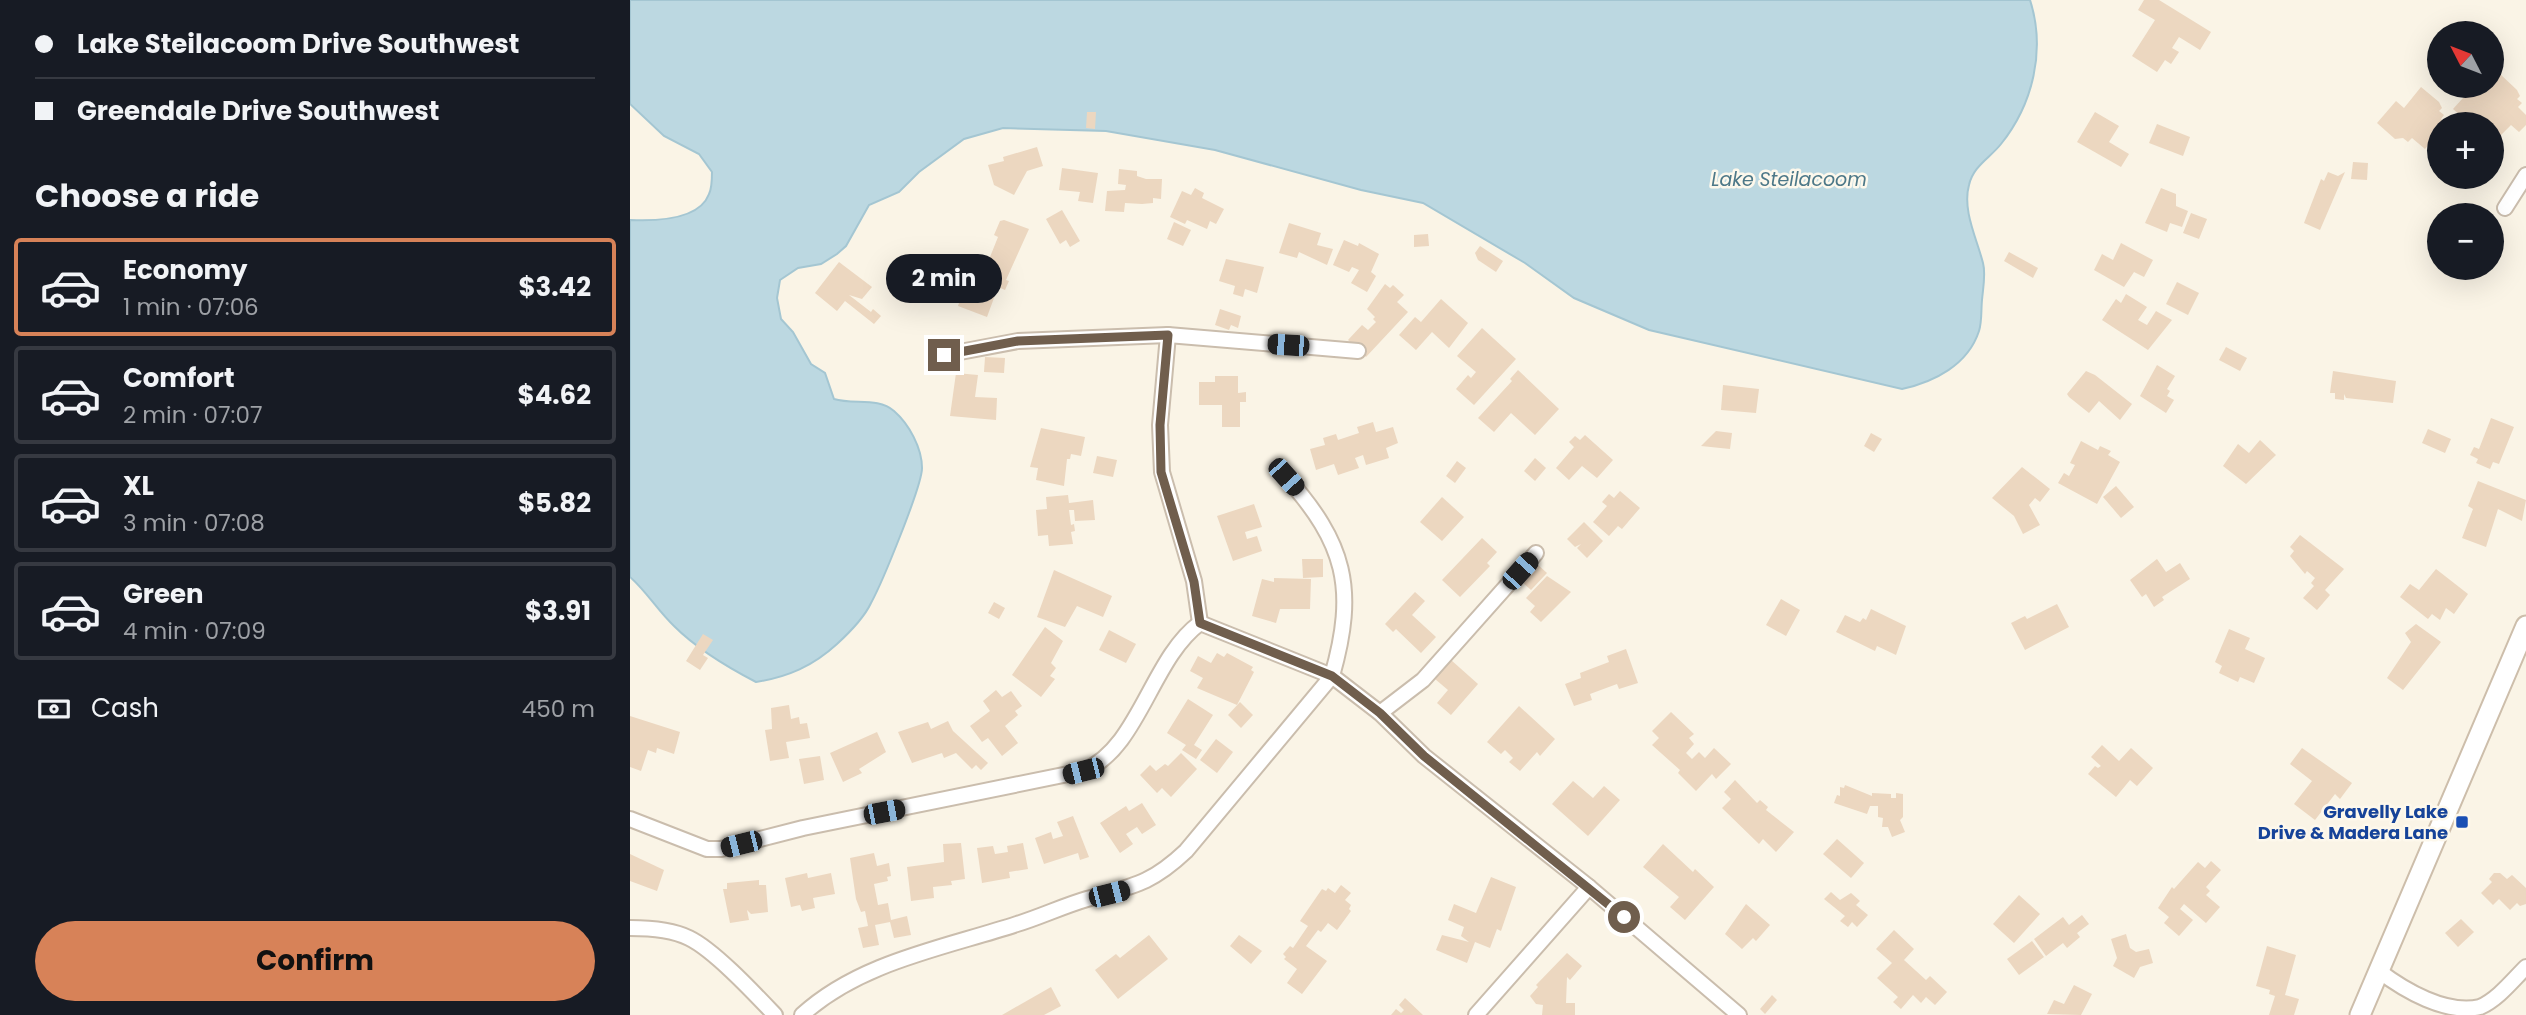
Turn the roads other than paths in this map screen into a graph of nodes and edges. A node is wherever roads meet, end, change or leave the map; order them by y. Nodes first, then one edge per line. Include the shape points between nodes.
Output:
1 (2526, 175) edge
2 (2505, 208) dead end
3 (1168, 335) junction
4 (1358, 351) dead end
5 (944, 355) dead end
6 (1286, 477) dead end
7 (1536, 553) dead end
8 (1200, 623) junction
9 (2526, 626) edge
10 (1332, 676) junction
11 (1380, 713) junction
12 (630, 819) edge
13 (1589, 887) junction
14 (630, 928) edge
15 (2526, 967) edge
16 (2379, 971) junction
17 (775, 1015) edge
18 (802, 1015) edge
19 (1476, 1015) edge
20 (1739, 1015) edge
21 (2360, 1015) edge

1 - 2 street
3 - 4 street
3 - 5 street via 1018,341
3 - 8 street via 1161,472 1194,582
6 - 10 street via 1325,526 1340,562 1340,648
7 - 11 street via 1423,680
8 - 10 street
8 - 12 street via 1181,640 1106,759 1083,771 721,849 707,849
9 - 16 main road
10 - 11 street
10 - 18 street via 1163,873 1131,888 890,965 832,992
11 - 13 street via 1424,756
13 - 19 street
13 - 20 street
14 - 17 street via 689,938
15 - 16 street via 2486,1004 2457,1010 2421,999
16 - 21 main road

